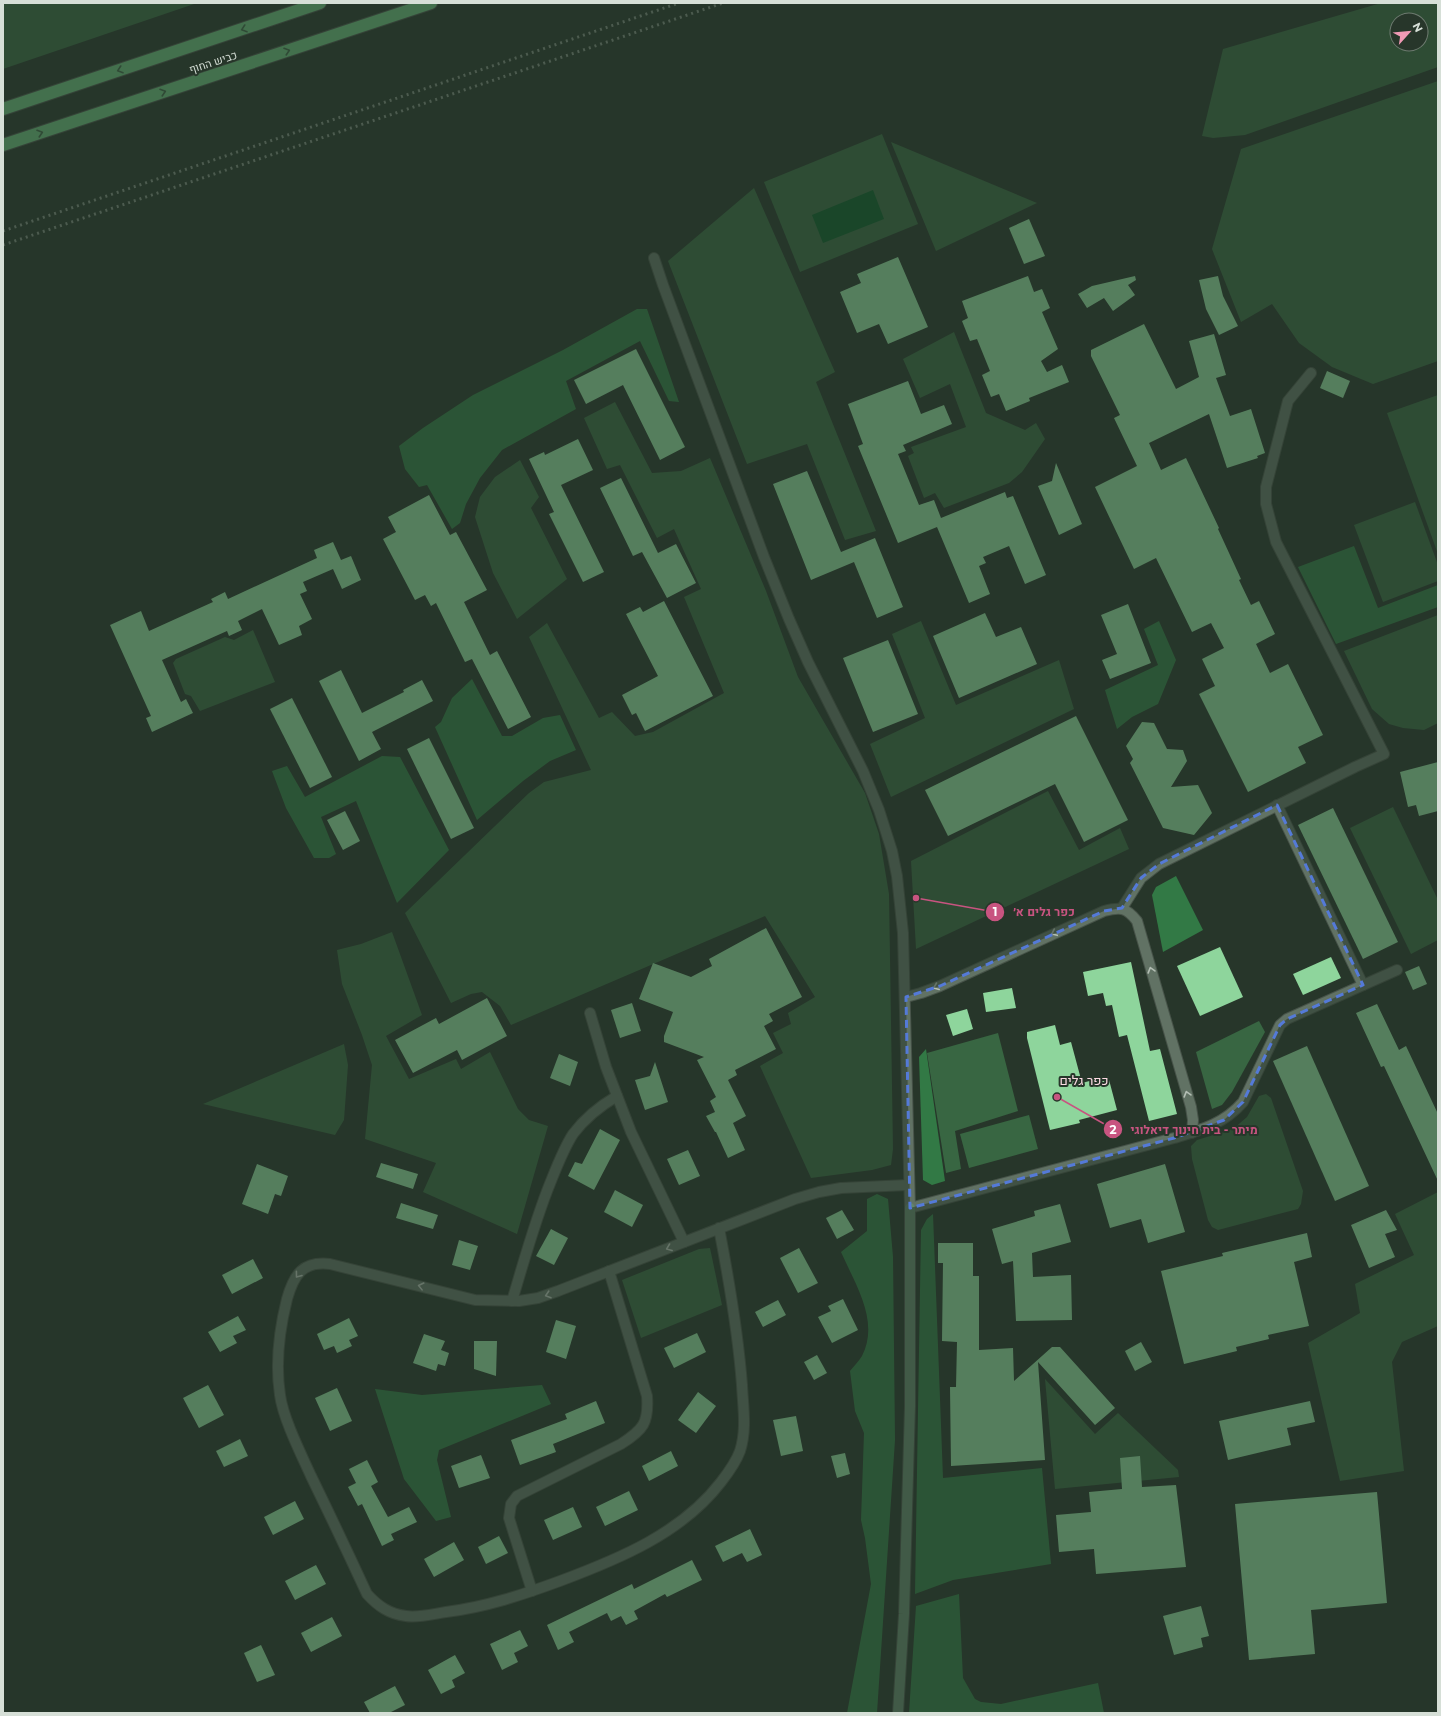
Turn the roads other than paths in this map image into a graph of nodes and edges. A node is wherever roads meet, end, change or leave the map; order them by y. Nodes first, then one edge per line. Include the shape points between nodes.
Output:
1 (320, 3) edge
2 (431, 3) edge
3 (3, 109) edge
4 (3, 145) edge
5 (654, 258) dead end
6 (1311, 373) dead end
7 (1277, 805) junction
8 (1122, 908) junction
9 (1397, 970) dead end
10 (1363, 985) junction
11 (906, 997) junction
12 (590, 1014) dead end
13 (617, 1096) junction
14 (1192, 1132) junction
15 (908, 1184) junction
16 (910, 1208) junction
17 (719, 1228) junction
18 (684, 1242) junction
19 (609, 1271) junction
20 (512, 1301) junction
21 (532, 1591) junction
22 (898, 1713) edge

1 -> 3 highway, כביש החוף
4 -> 2 highway, כביש החוף
5 - 11 street via 780,598 808,662 863,771 885,826 901,903
6 - 7 street via 1288,401 1266,487 1266,504 1276,542 1384,754
7 - 8 street via 1159,864 1142,878
7 - 10 street
8 -> 11 street via 1104,911 940,986
14 -> 8 street via 1194,1120 1191,1107 1137,921 1131,913
9 - 10 street
10 - 14 street via 1287,1019 1280,1025 1244,1102 1224,1120
11 - 15 street
12 - 13 street
13 - 18 street via 648,1170
13 - 20 street via 598,1107 573,1135 556,1167
14 - 16 street
15 - 16 street
15 - 17 street via 869,1185 819,1192
16 - 22 street via 910,1406 904,1622
17 - 18 street
17 - 21 street via 739,1350 744,1434 739,1452 711,1496 689,1516 600,1567
18 -> 19 street
19 -> 20 street via 538,1298
19 - 21 street via 647,1396 645,1424 635,1435 621,1444 517,1496 511,1504 509,1518
20 -> 21 street via 475,1300 330,1264 306,1266 290,1288 279,1338 277,1374 280,1397 300,1453 367,1594 377,1605 392,1613 408,1617 467,1609

